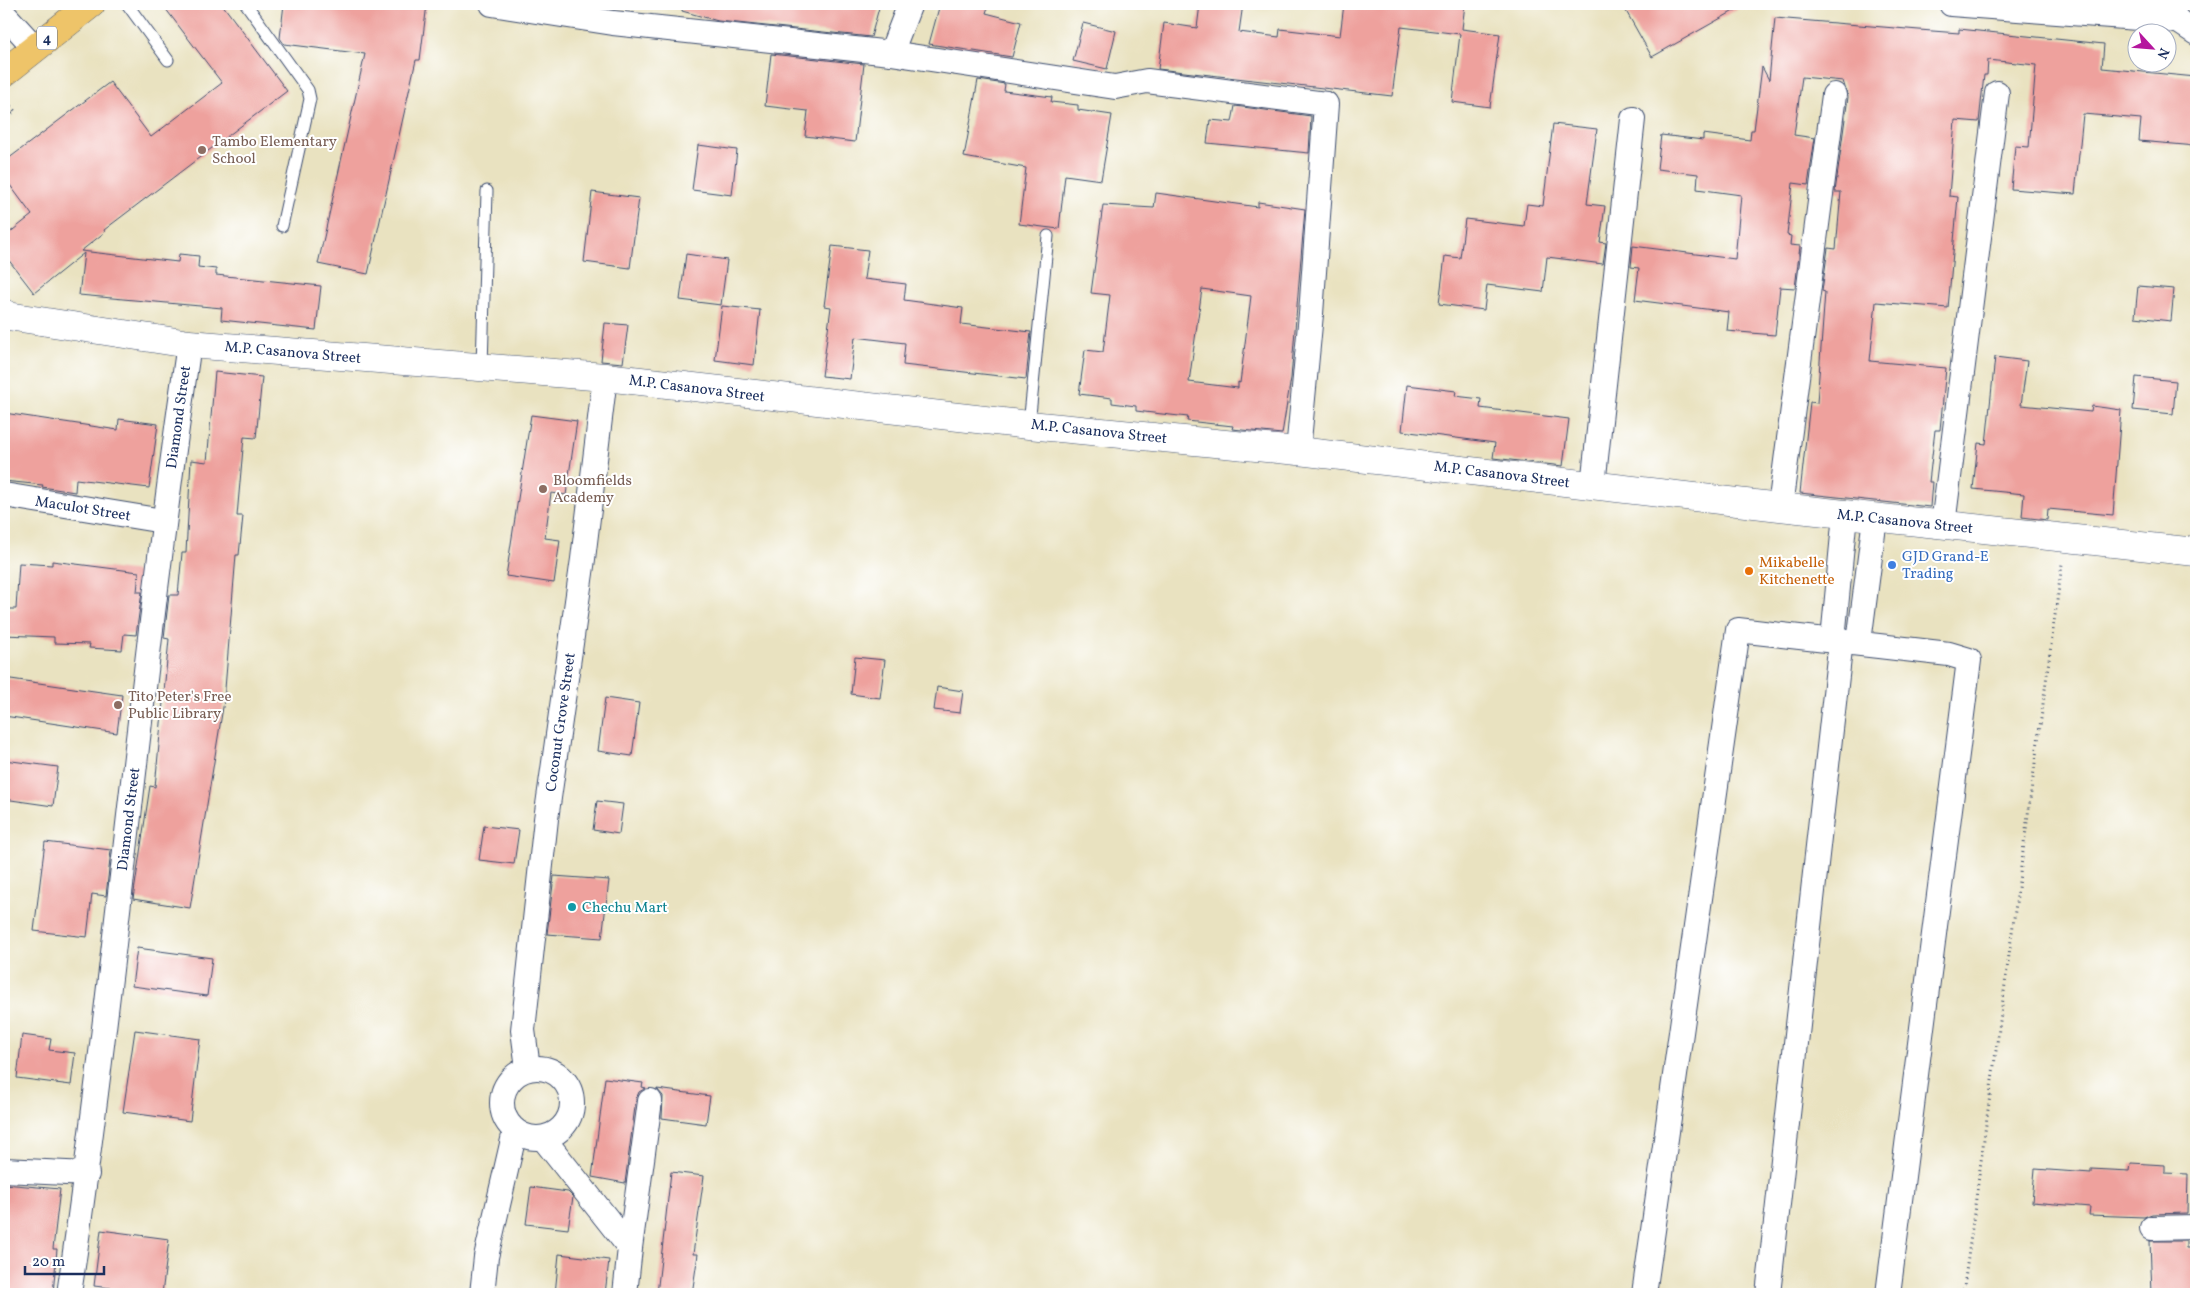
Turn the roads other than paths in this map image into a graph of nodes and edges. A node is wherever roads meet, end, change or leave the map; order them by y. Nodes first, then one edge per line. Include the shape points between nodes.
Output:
1 (91, 4) edge
2 (127, 4) edge
3 (246, 4) edge
4 (492, 4) edge
5 (910, 4) edge
6 (1951, 4) edge
7 (1976, 5) edge
8 (4, 14) edge
9 (2180, 19) edge
10 (35, 48) junction
11 (891, 53) junction
12 (168, 60) dead end
13 (4, 73) edge
14 (1997, 93) dead end
15 (1834, 96) dead end
16 (1633, 120) dead end
17 (487, 191) dead end
18 (282, 226) dead end
19 (1048, 236) dead end
20 (5, 319) edge
21 (189, 344) junction
22 (482, 367) junction
23 (605, 377) junction
24 (1030, 425) junction
25 (1298, 451) junction
26 (1592, 485) junction
27 (4, 495) edge
28 (1780, 507) junction
29 (1845, 514) junction
30 (1875, 518) junction
31 (163, 521) junction
32 (1943, 525) junction
33 (2196, 552) edge
34 (1844, 640) junction
35 (528, 1068) junction
36 (650, 1101) dead end
37 (515, 1131) junction
38 (543, 1138) junction
39 (4, 1170) edge
40 (87, 1174) junction
41 (2196, 1227) edge
42 (2152, 1228) dead end
43 (630, 1248) junction
44 (69, 1294) edge
45 (482, 1294) edge
46 (625, 1294) edge
47 (1644, 1294) edge
48 (1768, 1294) edge
49 (1888, 1294) edge

1 - 10 highway, 4
2 - 12 lane
3 - 18 lane via 308,90 310,99
4 - 11 street via 613,23
5 - 11 street
6 - 7 street
7 - 9 street
8 - 10 street
10 - 13 highway, 4
11 - 25 street via 1115,87 1147,81 1326,104
14 - 32 street
15 - 28 street
16 - 26 street
17 - 22 lane
19 - 24 lane
20 - 21 street, M.P. Casanova Street
21 - 22 street, M.P. Casanova Street
21 - 31 street, Diamond Street
22 - 23 street, M.P. Casanova Street
23 - 24 street, M.P. Casanova Street
23 - 35 street, Coconut Grove Street via 545,828 523,1030
24 - 25 street, M.P. Casanova Street
25 - 26 street, M.P. Casanova Street
26 - 28 street, M.P. Casanova Street
27 - 31 street, Maculot Street
28 - 29 street, M.P. Casanova Street
29 - 30 street, M.P. Casanova Street
29 - 34 street
30 - 32 street, M.P. Casanova Street
30 - 34 street
31 - 40 street, Diamond Street
32 - 33 street, M.P. Casanova Street
34 - 47 street via 1738,630
34 - 48 street
34 - 49 street via 1949,654 1970,660
35 - 37 street via 507,1083 502,1096 504,1115
35 - 38 street via 544,1068 559,1074 569,1087 573,1103 569,1119 558,1132
36 - 43 street
37 - 38 street via 523,1136
37 - 45 street via 486,1257
38 - 43 street
39 - 40 street
40 - 44 street, Diamond Street
41 - 42 street
43 - 46 street

